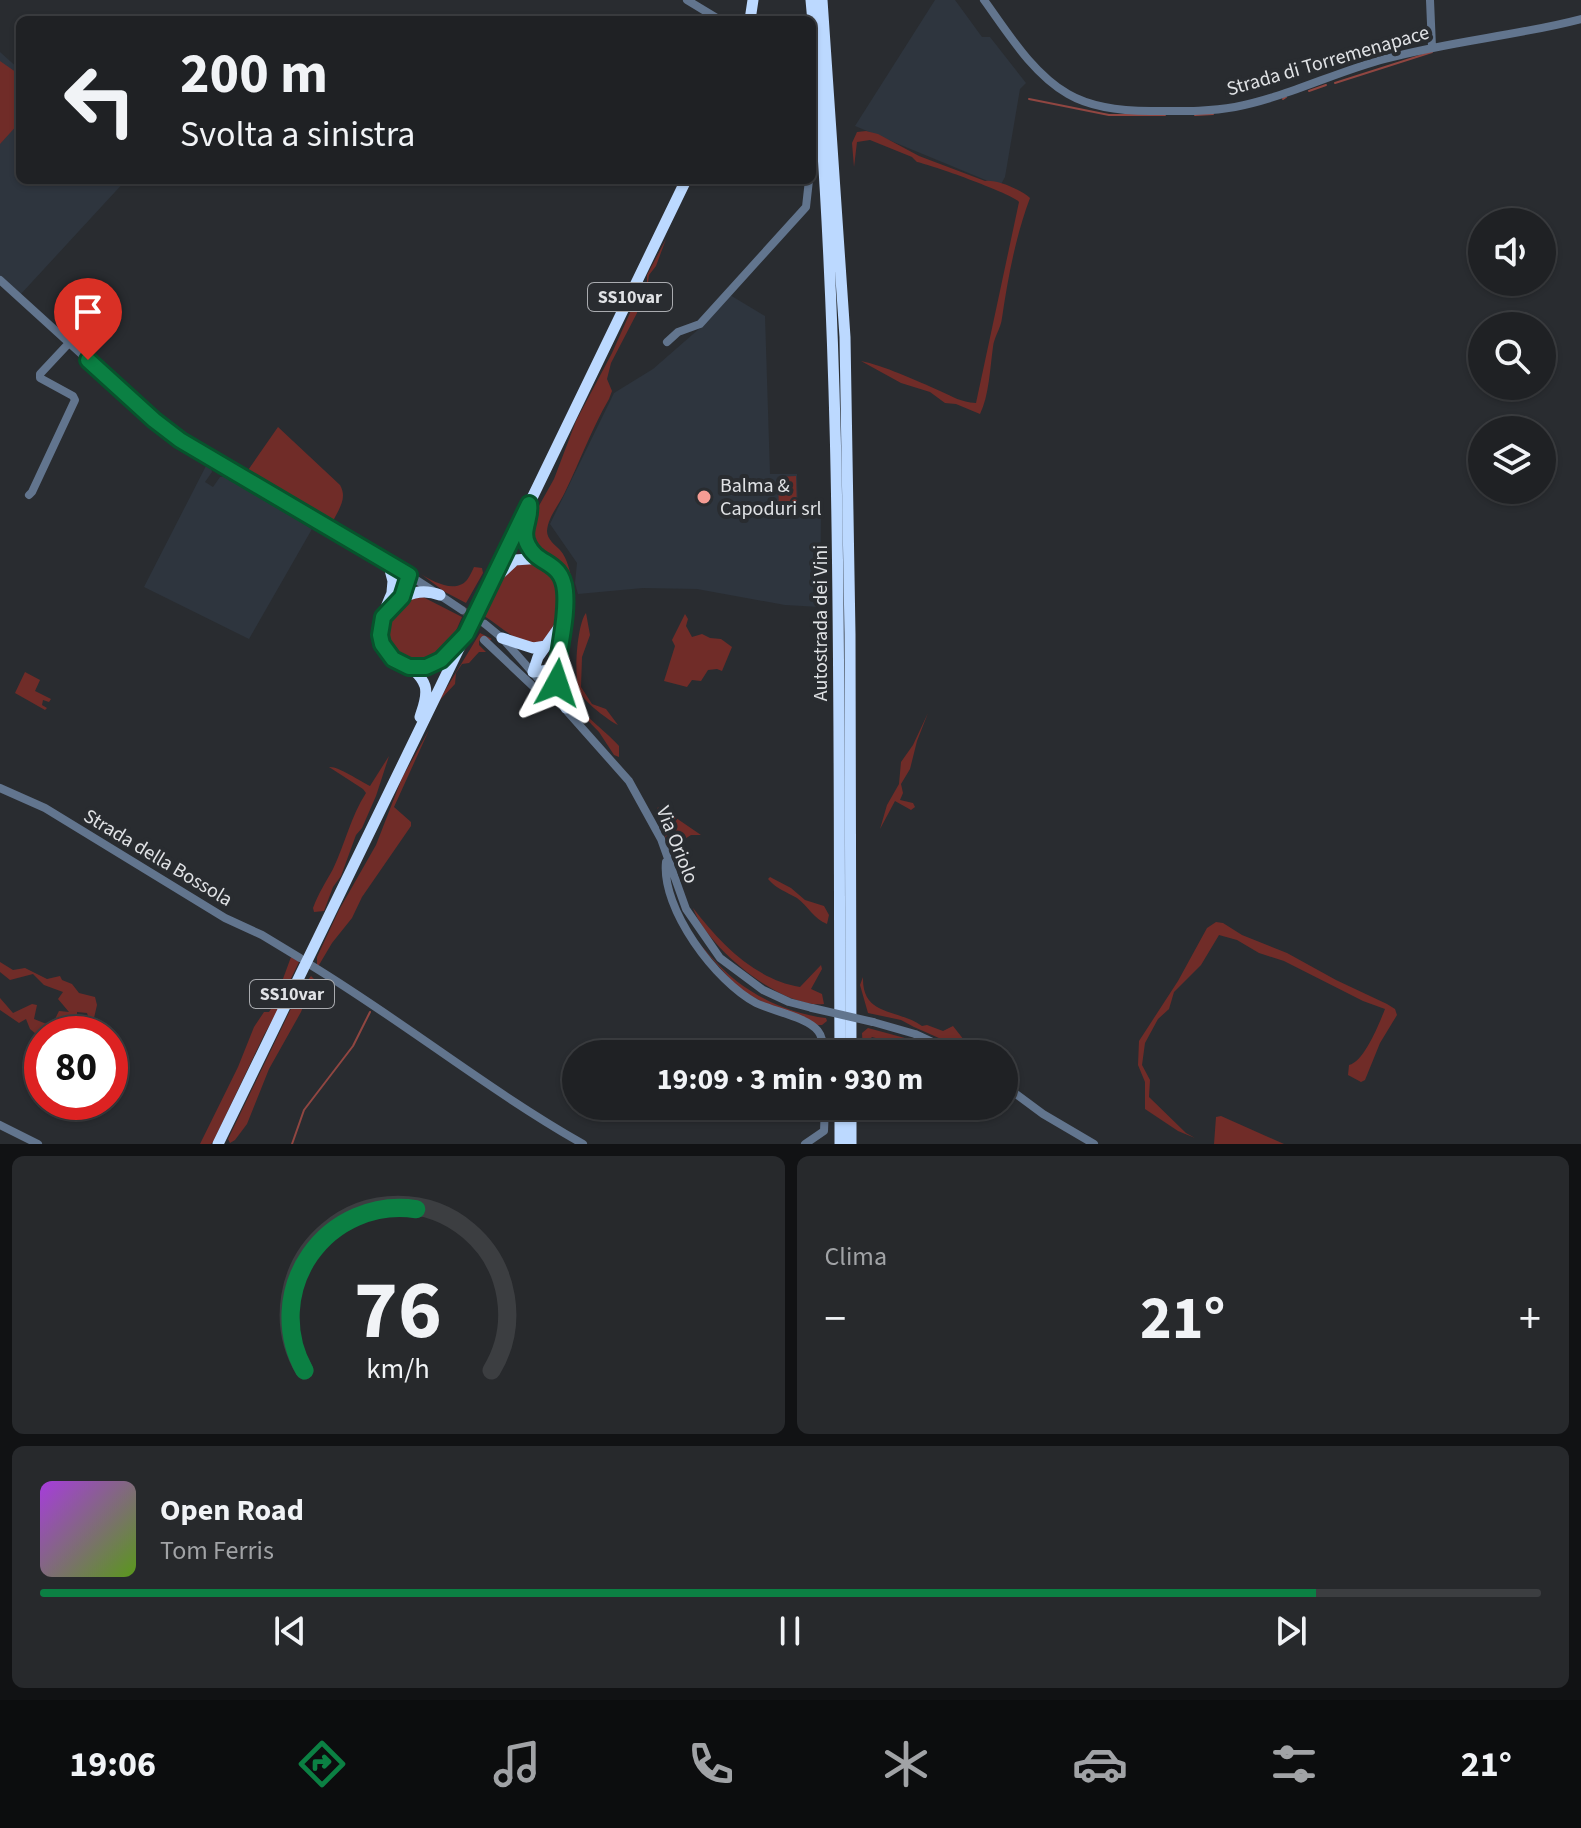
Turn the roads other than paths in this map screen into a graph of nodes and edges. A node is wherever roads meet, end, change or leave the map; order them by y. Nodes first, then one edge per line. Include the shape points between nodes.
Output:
1 (687, 0) edge
2 (822, 0) edge
3 (984, 0) edge
4 (1430, 0) edge
5 (713, 16) edge
6 (1581, 19) edge
7 (1432, 47) junction
8 (816, 64) edge
9 (684, 184) edge
10 (809, 184) edge
11 (0, 280) edge
12 (667, 342) dead end
13 (69, 343) junction
14 (29, 495) dead end
15 (529, 504) junction
16 (543, 558) junction
17 (388, 562) junction
18 (409, 575) junction
19 (487, 591) junction
20 (397, 595) junction
21 (440, 595) junction
22 (462, 610) tunnel mouth
23 (563, 618) junction
24 (485, 624) tunnel mouth
25 (502, 638) junction
26 (484, 640) dead end
27 (546, 646) junction
28 (457, 647) junction
29 (559, 655) junction
30 (409, 667) junction
31 (533, 672) junction
32 (553, 694) junction
33 (566, 708) junction
34 (421, 729) junction
35 (0, 788) edge
36 (667, 857) junction
37 (300, 958) dead end
38 (309, 964) dead end
39 (822, 1040) edge
40 (840, 1040) edge
41 (851, 1040) edge
42 (928, 1040) edge
43 (1018, 1095) edge
44 (824, 1120) edge
45 (840, 1120) edge
46 (851, 1120) edge
47 (0, 1125) edge
48 (38, 1144) edge
49 (218, 1144) edge
50 (583, 1144) edge
51 (805, 1144) edge
52 (840, 1144) edge
53 (851, 1144) edge
54 (1094, 1144) edge

1 - 5 street
2 - 41 highway, Autostrada dei Vini via 845,337
3 - 7 street, Strada di Torremenapace via 1021,51 1059,88 1084,102 1133,111 1236,107
4 - 7 street
6 - 7 street, Strada di Torremenapace
8 - 40 highway, Autostrada dei Vini via 836,401
9 - 15 highway, SS10var
10 - 12 street via 806,207 700,324
11 - 13 street
13 - 14 street via 40,378 75,400
13 - 17 street via 180,440
15 - 16 highway via 527,543
15 - 19 highway, SS10var
16 - 19 highway via 511,562
16 - 23 highway via 561,577
17 - 18 street
17 - 20 highway
18 - 20 highway
18 - 21 street
19 - 28 highway, SS10var, bridge
20 - 21 highway
20 - 30 highway via 380,626 382,644 393,659
21 - 22 street
23 - 27 highway
23 - 29 highway
24 - 25 street, Via Oriolo
25 - 27 highway via 533,648
25 - 31 street, Via Oriolo
26 - 32 street via 537,690
27 - 31 highway
28 - 30 highway via 434,665
28 - 34 highway, SS10var
29 - 31 highway via 550,670
29 - 33 highway via 557,683
30 - 34 highway via 425,687
31 - 32 street, Via Oriolo
32 - 33 street, Via Oriolo
33 - 36 street, Via Oriolo via 629,781
34 - 49 highway, SS10var
35 - 37 street, Strada della Bossola via 45,808
36 - 39 street via 668,888 707,961 754,1002 815,1027
36 - 42 street, Via Oriolo, bridge via 686,909 720,958 763,990
38 - 50 street
43 - 54 street
44 - 51 street via 824,1131
45 - 52 highway
46 - 53 highway
47 - 48 street

